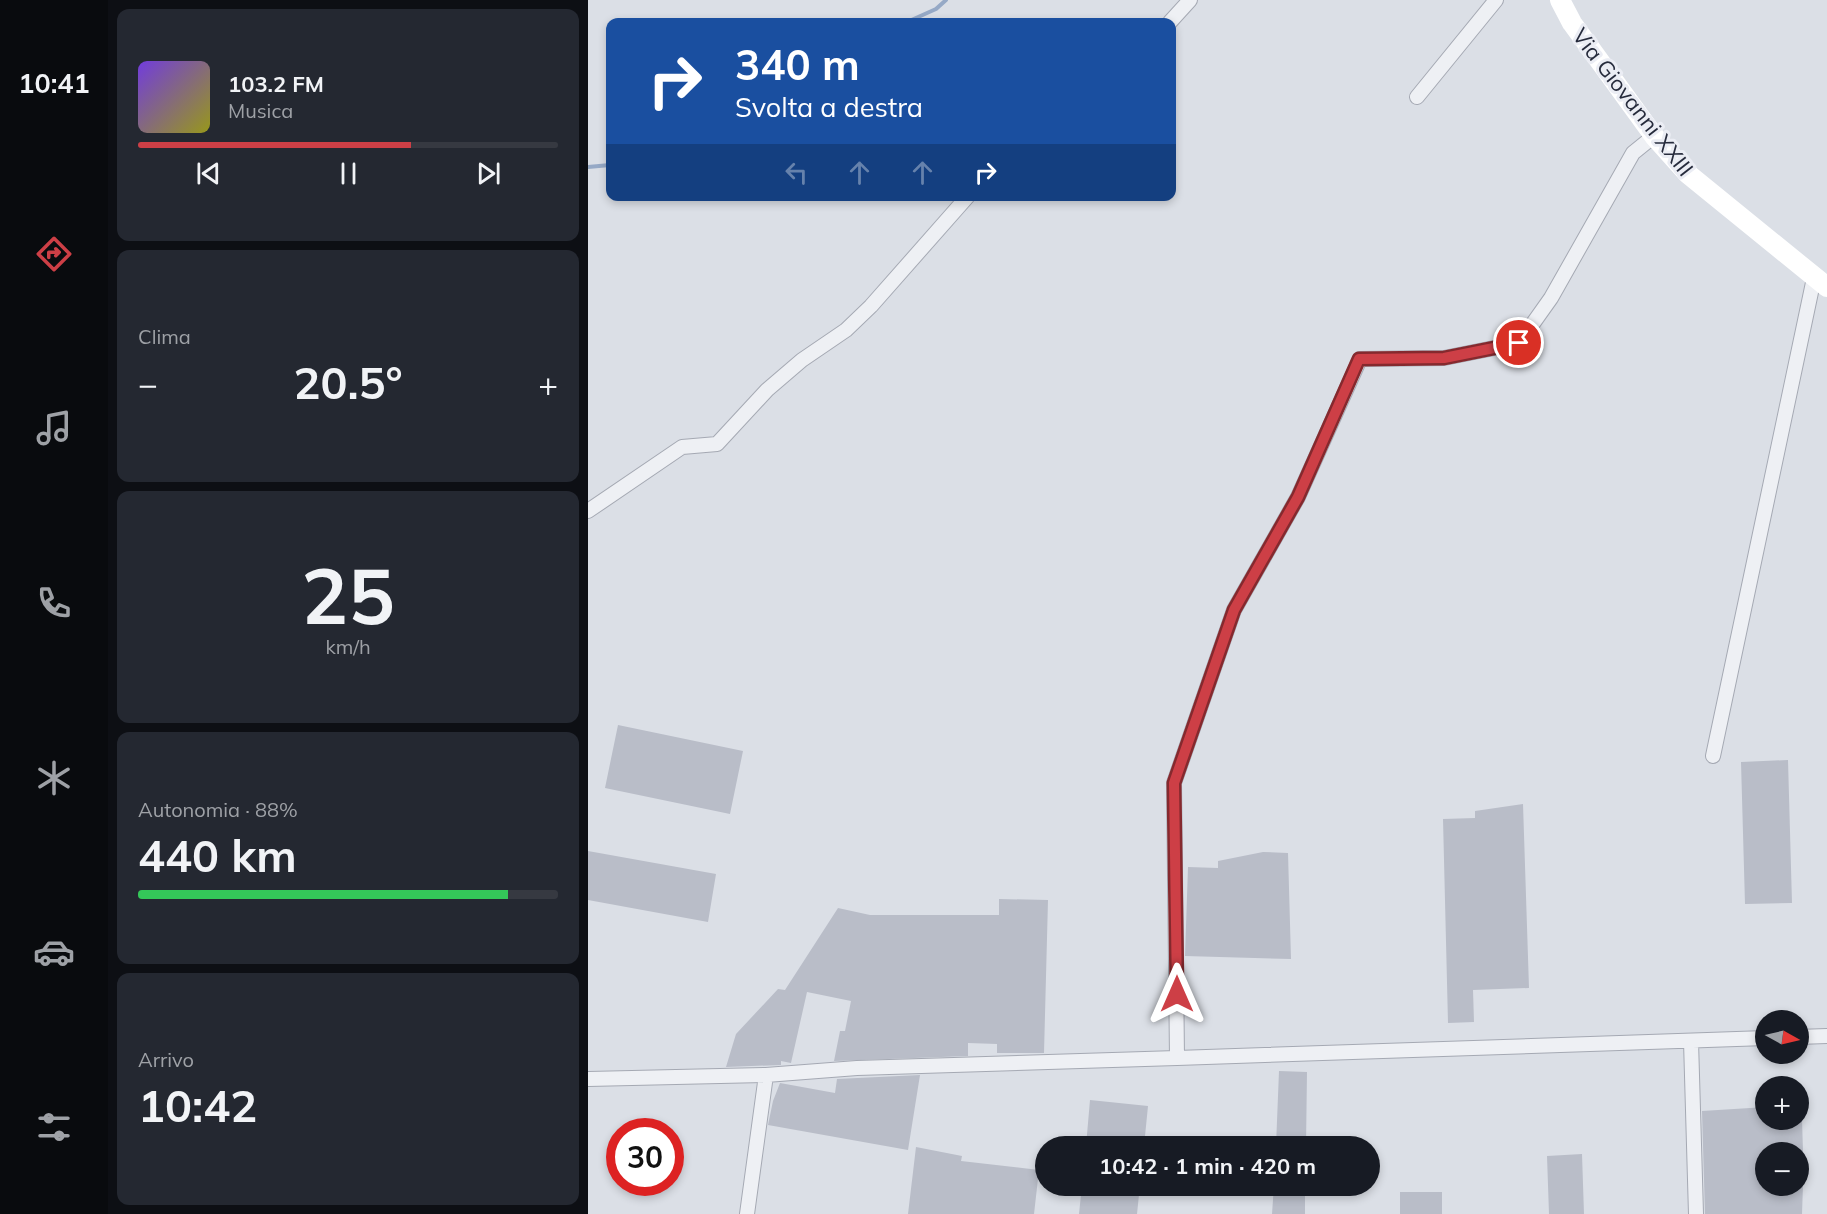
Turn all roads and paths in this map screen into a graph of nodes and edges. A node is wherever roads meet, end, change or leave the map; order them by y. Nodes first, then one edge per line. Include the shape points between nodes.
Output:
1 (1190, 0) edge
2 (1496, 0) edge
3 (1560, 0) edge
4 (1174, 18) edge
5 (1417, 97) dead end
6 (1654, 136) junction
7 (964, 201) edge
8 (1820, 282) edge
9 (588, 511) edge
10 (1713, 756) dead end
11 (1827, 1036) edge
12 (1809, 1037) edge
13 (1755, 1038) edge
14 (1691, 1041) junction
15 (1177, 1058) junction
16 (766, 1075) junction
17 (588, 1079) edge
18 (747, 1214) edge
19 (1696, 1214) edge

1 - 4 street
2 - 5 street
3 - 6 main road, Via Giovanni XXIII via 1572,23
6 - 8 main road, Via Giovanni XXIII via 1712,196
6 - 15 street via 1633,153 1551,298 1519,343 1444,358 1359,359 1298,497 1234,610 1174,783
7 - 9 street via 872,306 767,390 717,444 682,447
8 - 10 street
11 - 12 street
13 - 14 street
14 - 15 street
14 - 19 street
15 - 16 street via 856,1068
16 - 17 street
16 - 18 street

